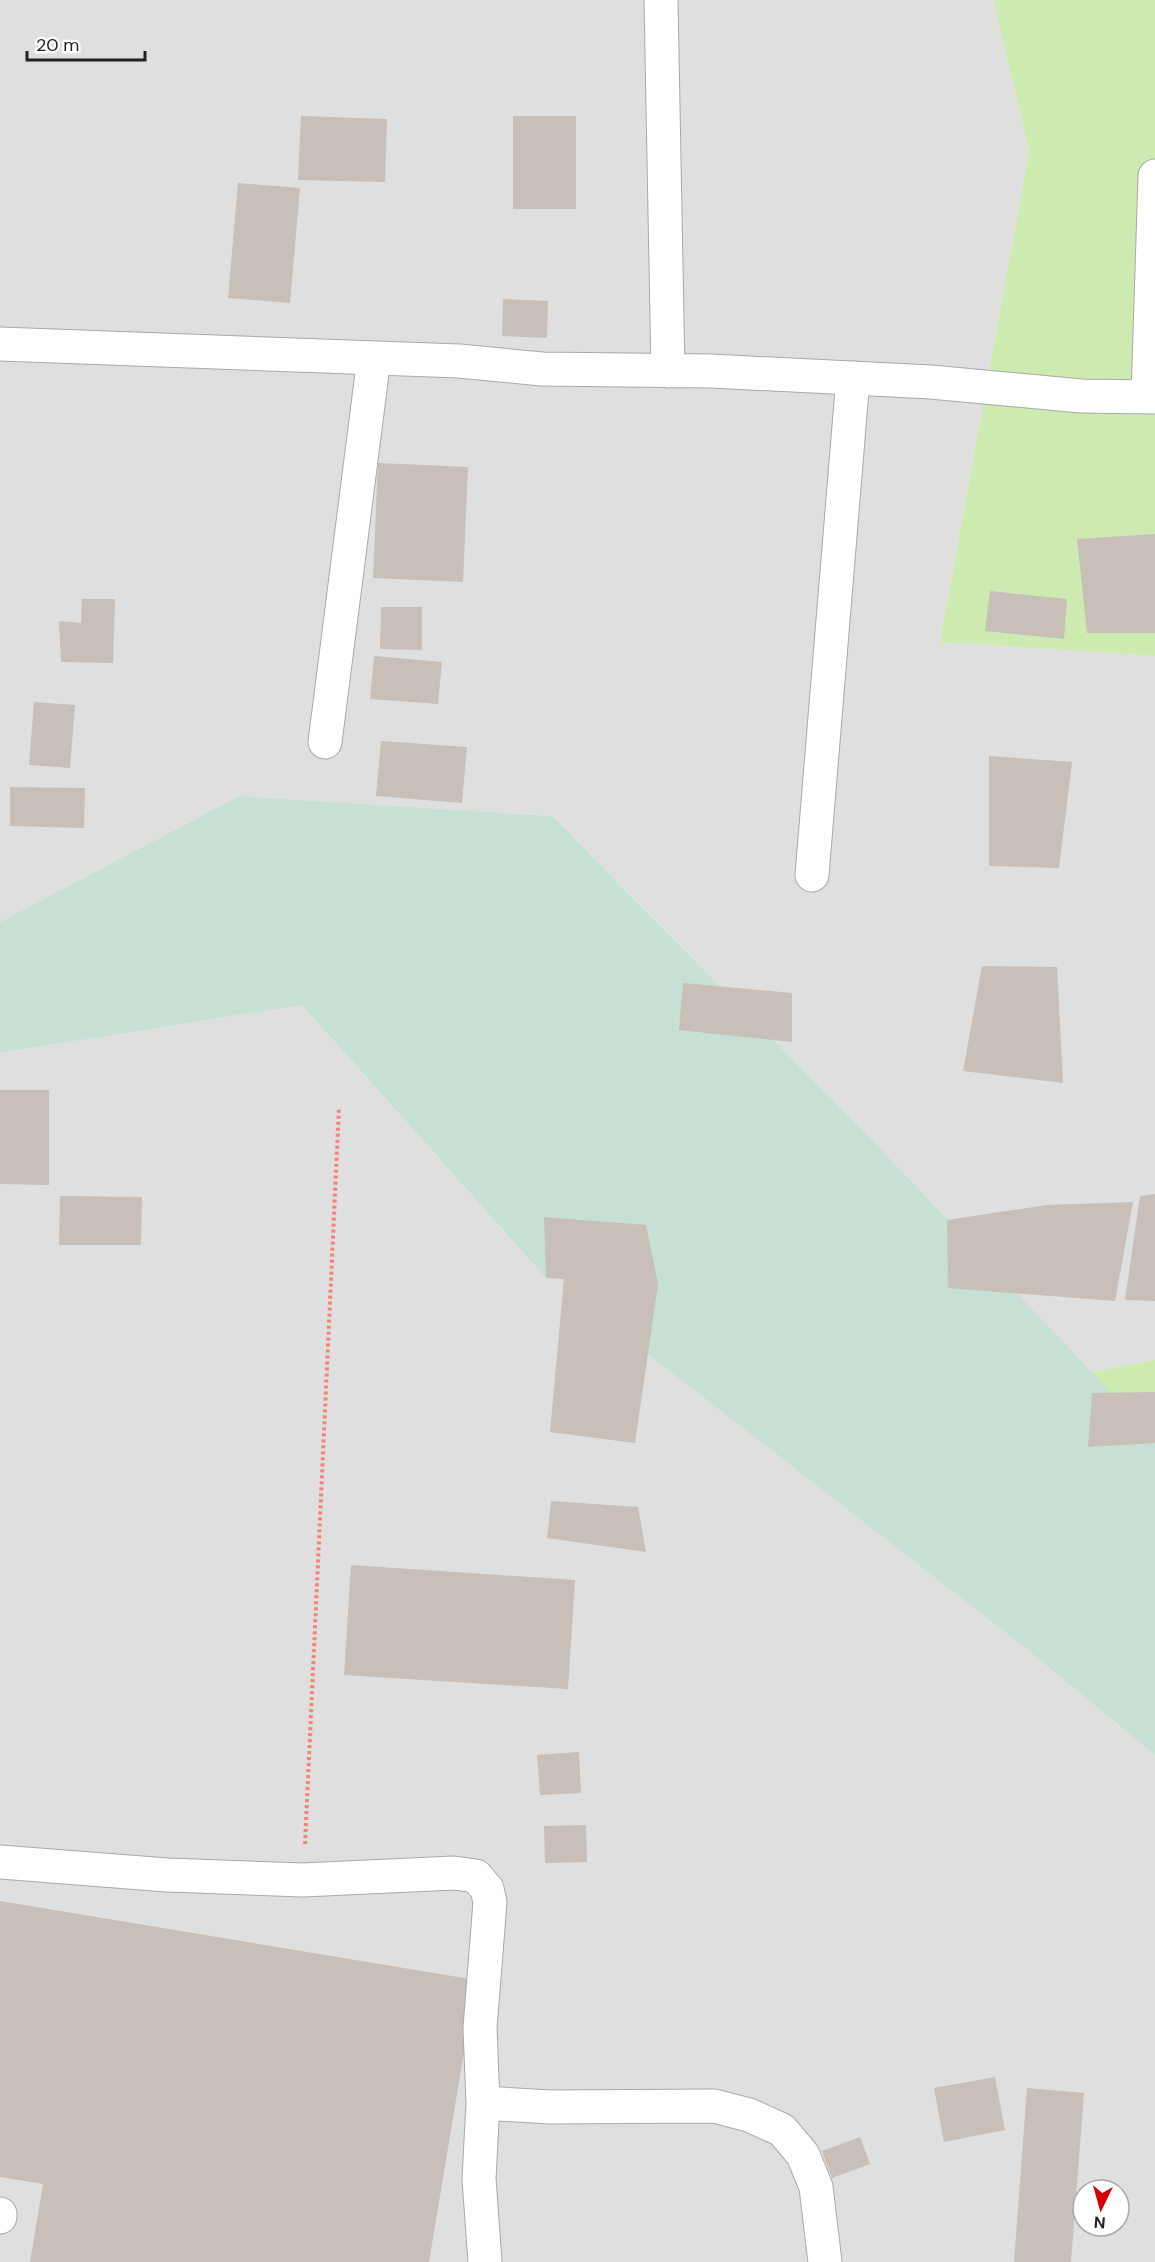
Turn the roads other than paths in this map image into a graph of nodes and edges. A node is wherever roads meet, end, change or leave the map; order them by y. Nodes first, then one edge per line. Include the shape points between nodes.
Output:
1 (661, 0) edge
2 (1155, 176) edge
3 (0, 344) edge
4 (374, 358) junction
5 (668, 371) junction
6 (853, 378) junction
7 (1151, 396) edge
8 (325, 742) dead end
9 (812, 875) dead end
10 (0, 1862) edge
11 (483, 2103) junction
12 (485, 2262) edge
13 (825, 2262) edge

1 - 5 street
2 - 7 street
3 - 4 street
4 - 5 street via 542,369
4 - 8 street
5 - 6 street
6 - 7 street via 1081,396
6 - 9 street
10 - 11 street via 167,1875 303,1880 454,1873 476,1876 487,1889 490,1902 480,2028
11 - 12 street via 479,2179
11 - 13 street via 714,2106 749,2115 782,2130 803,2155 816,2187

